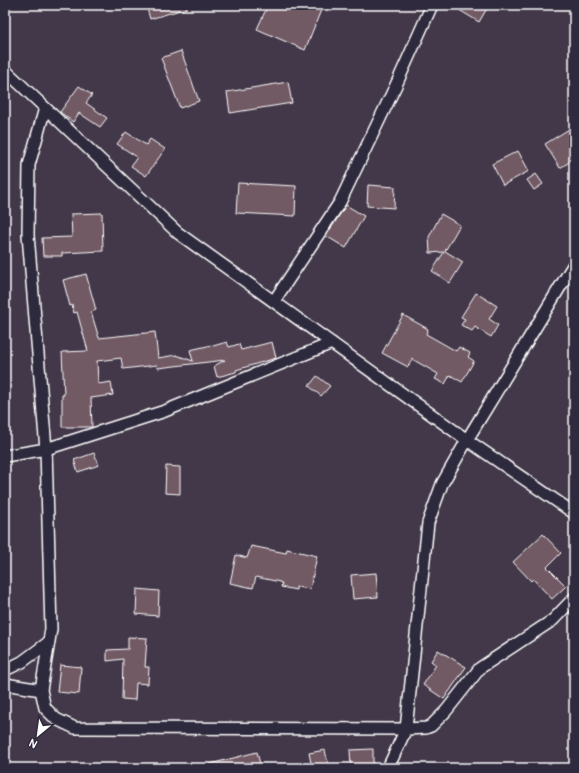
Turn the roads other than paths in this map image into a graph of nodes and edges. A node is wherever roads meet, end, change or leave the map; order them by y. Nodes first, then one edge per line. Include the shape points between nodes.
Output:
1 (432, 5) edge
2 (6, 72) edge
3 (45, 108) junction
4 (574, 264) edge
5 (274, 301) junction
6 (332, 343) junction
7 (467, 440) junction
8 (46, 449) junction
9 (5, 456) edge
10 (574, 513) edge
11 (574, 598) edge
12 (49, 642) junction
13 (5, 670) edge
14 (5, 684) edge
15 (41, 690) junction
16 (406, 729) junction
17 (388, 768) edge

1 - 5 street via 340,202
2 - 3 street
3 - 5 street via 178,233
3 - 8 street via 28,165 28,235
4 - 7 street
5 - 6 street
6 - 7 street
6 - 8 street via 165,411
7 - 10 street
7 - 16 street via 442,484 428,523
8 - 9 street
8 - 12 street via 51,629
11 - 16 street via 553,620 480,668 432,726
12 - 13 street via 22,662
12 - 15 street
14 - 15 street
15 - 16 street via 45,708 56,719 75,728
16 - 17 street

